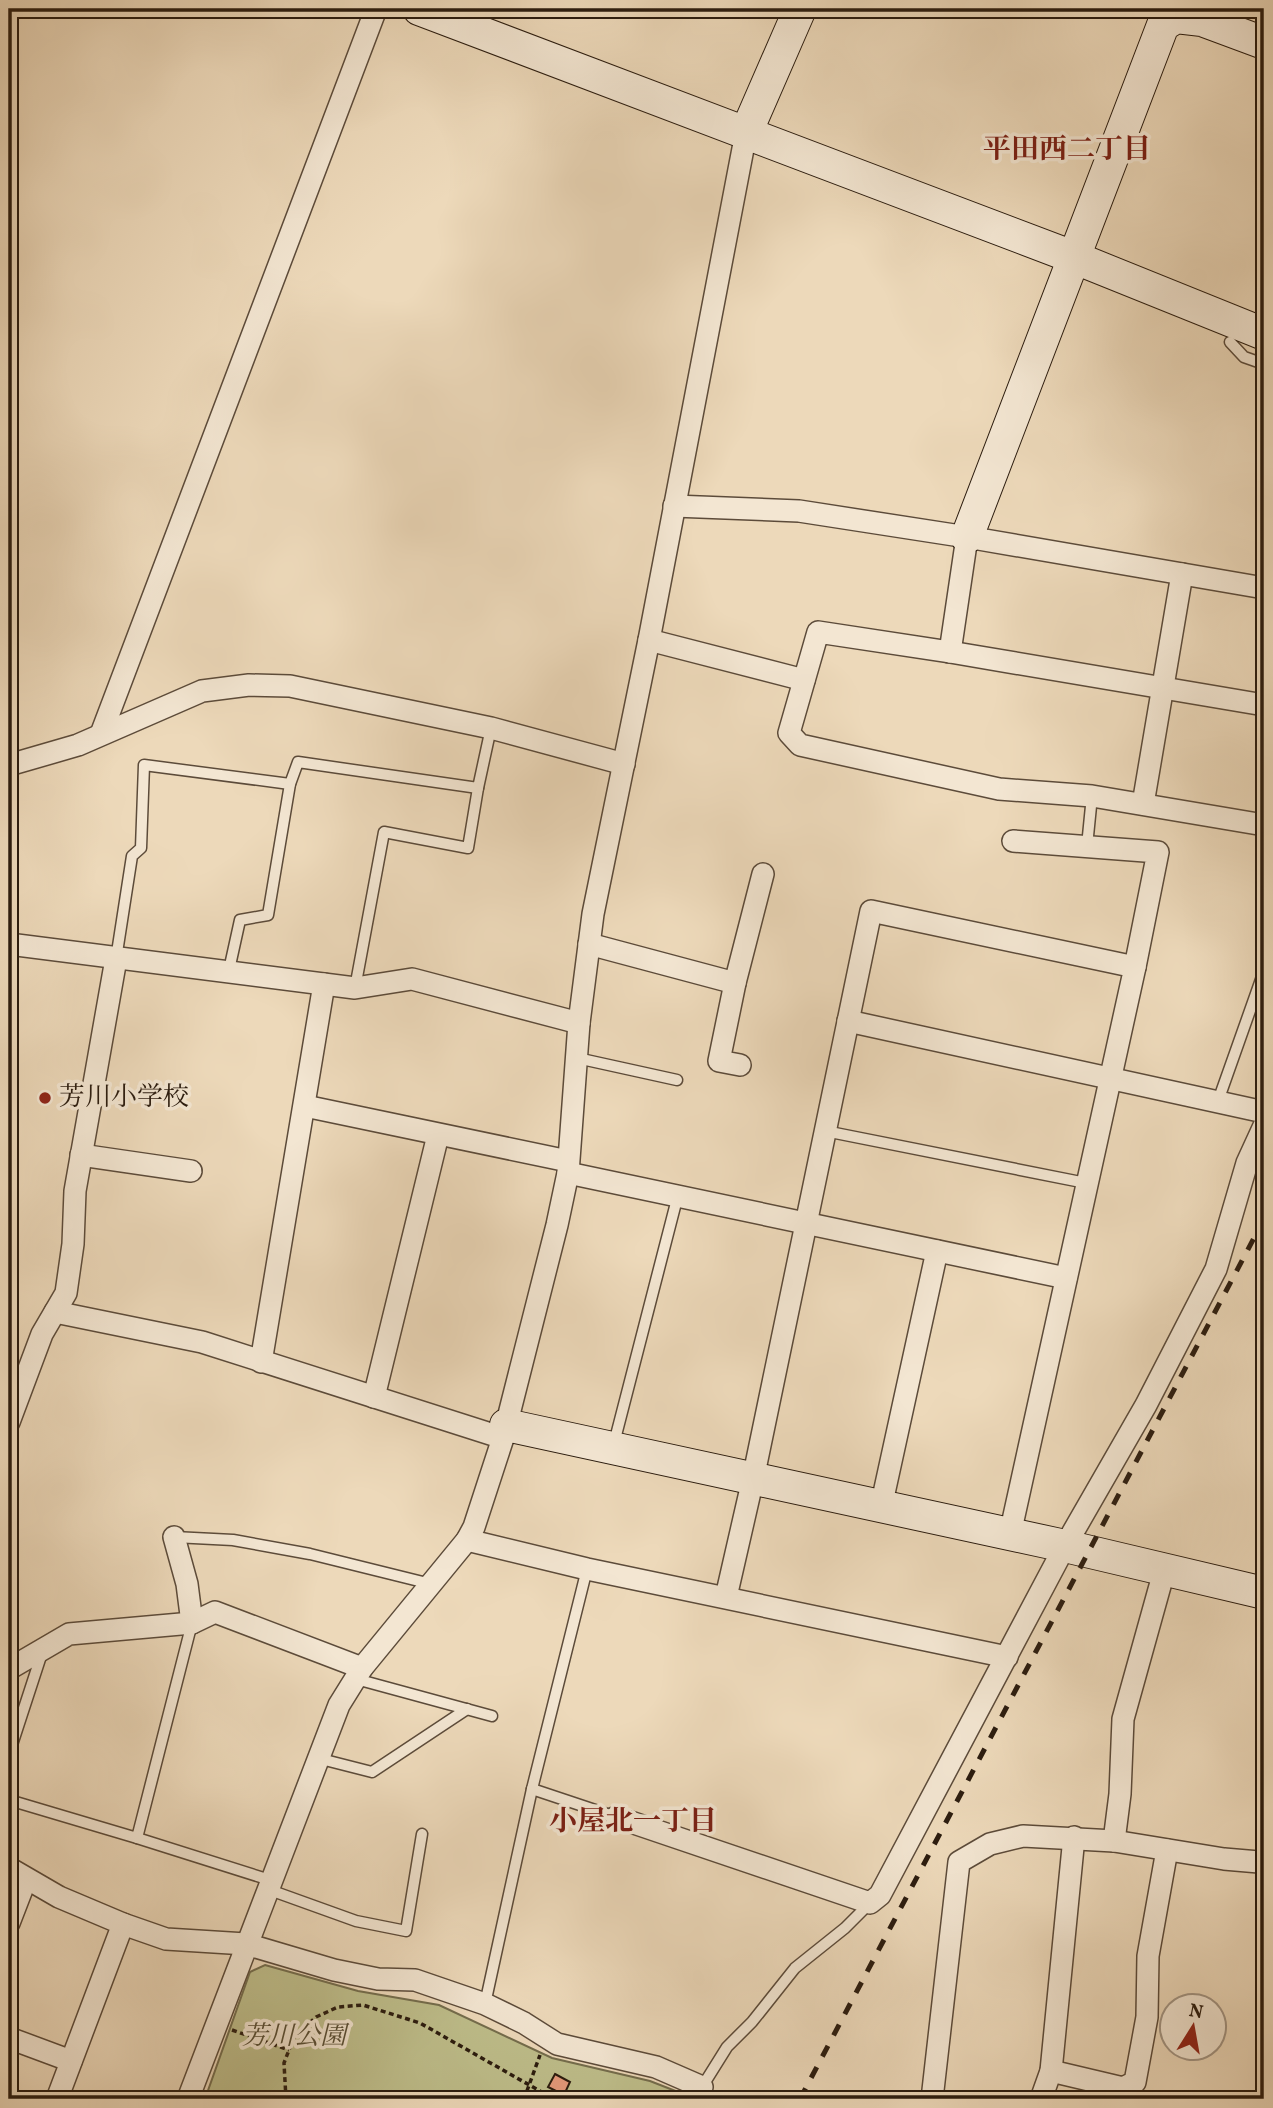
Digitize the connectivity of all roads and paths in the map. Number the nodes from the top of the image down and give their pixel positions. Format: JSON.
{"nodes":[{"id":1,"x":376,"y":9,"type":"edge"},
{"id":2,"x":419,"y":9,"type":"edge"},
{"id":3,"x":800,"y":9,"type":"edge"},
{"id":4,"x":1264,"y":43,"type":"edge"},
{"id":5,"x":746,"y":133,"type":"junction"},
{"id":6,"x":1073,"y":257,"type":"junction"},
{"id":7,"x":1264,"y":334,"type":"edge"},
{"id":8,"x":1230,"y":342,"type":"dead end"},
{"id":9,"x":1264,"y":364,"type":"edge"},
{"id":10,"x":674,"y":506,"type":"junction"},
{"id":11,"x":967,"y":537,"type":"junction"},
{"id":12,"x":1182,"y":574,"type":"junction"},
{"id":13,"x":1264,"y":588,"type":"edge"},
{"id":14,"x":649,"y":640,"type":"junction"},
{"id":15,"x":950,"y":652,"type":"junction"},
{"id":16,"x":804,"y":680,"type":"junction"},
{"id":17,"x":1163,"y":688,"type":"junction"},
{"id":18,"x":1264,"y":705,"type":"edge"},
{"id":19,"x":491,"y":728,"type":"junction"},
{"id":20,"x":102,"y":734,"type":"junction"},
{"id":21,"x":624,"y":764,"type":"junction"},
{"id":22,"x":9,"y":765,"type":"edge"},
{"id":23,"x":290,"y":784,"type":"junction"},
{"id":24,"x":478,"y":788,"type":"junction"},
{"id":25,"x":1092,"y":796,"type":"junction"},
{"id":26,"x":1143,"y":804,"type":"junction"},
{"id":27,"x":1264,"y":825,"type":"edge"},
{"id":28,"x":1013,"y":841,"type":"dead end"},
{"id":29,"x":1087,"y":846,"type":"junction"},
{"id":30,"x":763,"y":874,"type":"dead end"},
{"id":31,"x":9,"y":944,"type":"edge"},
{"id":32,"x":589,"y":944,"type":"junction"},
{"id":33,"x":116,"y":959,"type":"junction"},
{"id":34,"x":1135,"y":967,"type":"junction"},
{"id":35,"x":229,"y":970,"type":"junction"},
{"id":36,"x":1264,"y":971,"type":"edge"},
{"id":37,"x":735,"y":983,"type":"junction"},
{"id":38,"x":324,"y":984,"type":"junction"},
{"id":39,"x":355,"y":988,"type":"junction"},
{"id":40,"x":848,"y":1021,"type":"junction"},
{"id":41,"x":579,"y":1023,"type":"junction"},
{"id":42,"x":577,"y":1058,"type":"junction"},
{"id":43,"x":740,"y":1065,"type":"dead end"},
{"id":44,"x":1110,"y":1076,"type":"junction"},
{"id":45,"x":677,"y":1080,"type":"dead end"},
{"id":46,"x":1218,"y":1101,"type":"junction"},
{"id":47,"x":305,"y":1106,"type":"junction"},
{"id":48,"x":1264,"y":1112,"type":"edge"},
{"id":49,"x":1264,"y":1126,"type":"edge"},
{"id":50,"x":825,"y":1131,"type":"junction"},
{"id":51,"x":438,"y":1135,"type":"junction"},
{"id":52,"x":81,"y":1155,"type":"junction"},
{"id":53,"x":568,"y":1167,"type":"junction"},
{"id":54,"x":191,"y":1171,"type":"dead end"},
{"id":55,"x":1086,"y":1183,"type":"junction"},
{"id":56,"x":678,"y":1195,"type":"junction"},
{"id":57,"x":807,"y":1222,"type":"junction"},
{"id":58,"x":937,"y":1251,"type":"junction"},
{"id":59,"x":1066,"y":1278,"type":"junction"},
{"id":60,"x":55,"y":1312,"type":"junction"},
{"id":61,"x":261,"y":1362,"type":"junction"},
{"id":62,"x":374,"y":1397,"type":"junction"},
{"id":63,"x":9,"y":1422,"type":"edge"},
{"id":64,"x":505,"y":1432,"type":"junction"},
{"id":65,"x":612,"y":1450,"type":"junction"},
{"id":66,"x":753,"y":1479,"type":"junction"},
{"id":67,"x":880,"y":1507,"type":"junction"},
{"id":68,"x":1010,"y":1534,"type":"junction"},
{"id":69,"x":174,"y":1537,"type":"joint"},
{"id":70,"x":467,"y":1540,"type":"junction"},
{"id":71,"x":1065,"y":1546,"type":"junction"},
{"id":72,"x":1165,"y":1568,"type":"junction"},
{"id":73,"x":587,"y":1569,"type":"junction"},
{"id":74,"x":430,"y":1584,"type":"junction"},
{"id":75,"x":1264,"y":1593,"type":"edge"},
{"id":76,"x":726,"y":1597,"type":"junction"},
{"id":77,"x":192,"y":1623,"type":"junction"},
{"id":78,"x":43,"y":1650,"type":"junction"},
{"id":79,"x":1007,"y":1657,"type":"junction"},
{"id":80,"x":9,"y":1669,"type":"edge"},
{"id":81,"x":359,"y":1673,"type":"junction"},
{"id":82,"x":467,"y":1709,"type":"junction"},
{"id":83,"x":492,"y":1716,"type":"dead end"},
{"id":84,"x":9,"y":1754,"type":"edge"},
{"id":85,"x":317,"y":1758,"type":"junction"},
{"id":86,"x":532,"y":1789,"type":"junction"},
{"id":87,"x":9,"y":1800,"type":"edge"},
{"id":88,"x":616,"y":1817,"type":"joint"},
{"id":89,"x":422,"y":1834,"type":"dead end"},
{"id":90,"x":1074,"y":1837,"type":"junction"},
{"id":91,"x":137,"y":1838,"type":"junction"},
{"id":92,"x":1114,"y":1841,"type":"junction"},
{"id":93,"x":1167,"y":1850,"type":"junction"},
{"id":94,"x":1264,"y":1860,"type":"edge"},
{"id":95,"x":17,"y":1874,"type":"edge"},
{"id":96,"x":268,"y":1885,"type":"junction"},
{"id":97,"x":870,"y":1903,"type":"junction"},
{"id":98,"x":9,"y":1923,"type":"edge"},
{"id":99,"x":123,"y":1924,"type":"junction"},
{"id":100,"x":246,"y":1944,"type":"junction"},
{"id":101,"x":485,"y":2004,"type":"junction"},
{"id":102,"x":238,"y":2032,"type":"dead end"},
{"id":103,"x":9,"y":2038,"type":"edge"},
{"id":104,"x":289,"y":2050,"type":"junction"},
{"id":105,"x":542,"y":2050,"type":"dead end"},
{"id":106,"x":71,"y":2061,"type":"junction"},
{"id":107,"x":1051,"y":2071,"type":"junction"},
{"id":108,"x":527,"y":2086,"type":"junction"},
{"id":109,"x":702,"y":2087,"type":"joint"},
{"id":110,"x":57,"y":2099,"type":"edge"},
{"id":111,"x":188,"y":2099,"type":"edge"},
{"id":112,"x":286,"y":2099,"type":"edge"},
{"id":113,"x":524,"y":2099,"type":"edge"},
{"id":114,"x":554,"y":2099,"type":"edge"},
{"id":115,"x":932,"y":2099,"type":"edge"},
{"id":116,"x":1041,"y":2099,"type":"edge"}],
"edges":[{"from":1,"to":20,"type":"street"},
{"from":2,"to":5,"type":"street"},
{"from":3,"to":5,"type":"street"},
{"from":4,"to":6,"type":"street"},
{"from":5,"to":6,"type":"street"},
{"from":5,"to":10,"type":"street"},
{"from":6,"to":7,"type":"street"},
{"from":6,"to":11,"type":"street"},
{"from":8,"to":9,"type":"lane"},
{"from":10,"to":11,"type":"street"},
{"from":10,"to":14,"type":"street"},
{"from":11,"to":12,"type":"street"},
{"from":11,"to":15,"type":"street"},
{"from":12,"to":13,"type":"street"},
{"from":12,"to":17,"type":"street"},
{"from":14,"to":16,"type":"street"},
{"from":14,"to":21,"type":"street"},
{"from":15,"to":16,"type":"street"},
{"from":15,"to":17,"type":"street"},
{"from":16,"to":25,"type":"street"},
{"from":17,"to":18,"type":"street"},
{"from":17,"to":26,"type":"street"},
{"from":19,"to":20,"type":"street"},
{"from":19,"to":21,"type":"street"},
{"from":19,"to":24,"type":"lane"},
{"from":20,"to":22,"type":"street"},
{"from":21,"to":32,"type":"street"},
{"from":23,"to":24,"type":"lane"},
{"from":23,"to":33,"type":"lane"},
{"from":23,"to":35,"type":"lane"},
{"from":24,"to":39,"type":"lane"},
{"from":25,"to":26,"type":"street"},
{"from":25,"to":29,"type":"lane"},
{"from":26,"to":27,"type":"street"},
{"from":28,"to":29,"type":"street"},
{"from":29,"to":34,"type":"street"},
{"from":30,"to":37,"type":"street"},
{"from":31,"to":33,"type":"street"},
{"from":32,"to":37,"type":"street"},
{"from":32,"to":41,"type":"street"},
{"from":33,"to":35,"type":"street"},
{"from":33,"to":52,"type":"street"},
{"from":34,"to":40,"type":"street"},
{"from":34,"to":44,"type":"street"},
{"from":35,"to":38,"type":"street"},
{"from":36,"to":46,"type":"lane"},
{"from":37,"to":43,"type":"street"},
{"from":38,"to":39,"type":"street"},
{"from":38,"to":47,"type":"street"},
{"from":39,"to":41,"type":"street"},
{"from":40,"to":44,"type":"street"},
{"from":40,"to":50,"type":"street"},
{"from":41,"to":42,"type":"street"},
{"from":42,"to":45,"type":"lane"},
{"from":42,"to":53,"type":"street"},
{"from":44,"to":46,"type":"street"},
{"from":44,"to":55,"type":"street"},
{"from":46,"to":48,"type":"street"},
{"from":47,"to":51,"type":"street"},
{"from":47,"to":61,"type":"street"},
{"from":49,"to":71,"type":"street"},
{"from":50,"to":55,"type":"lane"},
{"from":50,"to":57,"type":"street"},
{"from":51,"to":53,"type":"street"},
{"from":51,"to":62,"type":"street"},
{"from":52,"to":54,"type":"street"},
{"from":52,"to":60,"type":"street"},
{"from":53,"to":56,"type":"street"},
{"from":53,"to":64,"type":"street"},
{"from":55,"to":59,"type":"street"},
{"from":56,"to":57,"type":"street"},
{"from":56,"to":65,"type":"lane"},
{"from":57,"to":58,"type":"street"},
{"from":57,"to":66,"type":"street"},
{"from":58,"to":59,"type":"street"},
{"from":58,"to":67,"type":"street"},
{"from":59,"to":68,"type":"street"},
{"from":60,"to":61,"type":"street"},
{"from":60,"to":63,"type":"street"},
{"from":61,"to":62,"type":"street"},
{"from":62,"to":64,"type":"street"},
{"from":64,"to":65,"type":"street"},
{"from":64,"to":70,"type":"street"},
{"from":65,"to":66,"type":"street"},
{"from":66,"to":67,"type":"street"},
{"from":66,"to":76,"type":"street"},
{"from":67,"to":68,"type":"street"},
{"from":68,"to":71,"type":"street"},
{"from":69,"to":74,"type":"lane"},
{"from":69,"to":77,"type":"street"},
{"from":70,"to":73,"type":"street"},
{"from":70,"to":74,"type":"street"},
{"from":71,"to":72,"type":"street"},
{"from":71,"to":79,"type":"street"},
{"from":72,"to":75,"type":"street"},
{"from":72,"to":92,"type":"street"},
{"from":73,"to":76,"type":"street"},
{"from":73,"to":86,"type":"lane"},
{"from":74,"to":81,"type":"street"},
{"from":76,"to":79,"type":"street"},
{"from":77,"to":78,"type":"street"},
{"from":77,"to":81,"type":"street"},
{"from":77,"to":91,"type":"lane"},
{"from":78,"to":80,"type":"street"},
{"from":78,"to":84,"type":"lane"},
{"from":79,"to":97,"type":"street"},
{"from":81,"to":82,"type":"lane"},
{"from":81,"to":85,"type":"street"},
{"from":82,"to":83,"type":"lane"},
{"from":82,"to":85,"type":"lane"},
{"from":85,"to":96,"type":"street"},
{"from":86,"to":88,"type":"lane"},
{"from":86,"to":101,"type":"lane"},
{"from":87,"to":91,"type":"lane"},
{"from":88,"to":97,"type":"street"},
{"from":89,"to":96,"type":"lane"},
{"from":90,"to":92,"type":"street"},
{"from":90,"to":107,"type":"street"},
{"from":90,"to":115,"type":"street"},
{"from":91,"to":96,"type":"lane"},
{"from":92,"to":93,"type":"street"},
{"from":93,"to":94,"type":"street"},
{"from":93,"to":107,"type":"street"},
{"from":95,"to":98,"type":"street"},
{"from":95,"to":99,"type":"street"},
{"from":96,"to":100,"type":"street"},
{"from":97,"to":109,"type":"lane"},
{"from":99,"to":100,"type":"street"},
{"from":99,"to":106,"type":"street"},
{"from":100,"to":101,"type":"street"},
{"from":100,"to":111,"type":"street"},
{"from":101,"to":109,"type":"street"},
{"from":102,"to":104,"type":"path"},
{"from":103,"to":106,"type":"street"},
{"from":104,"to":108,"type":"path"},
{"from":104,"to":112,"type":"path"},
{"from":105,"to":108,"type":"path"},
{"from":106,"to":110,"type":"street"},
{"from":107,"to":116,"type":"street"},
{"from":108,"to":113,"type":"path"},
{"from":108,"to":114,"type":"path"}]}
